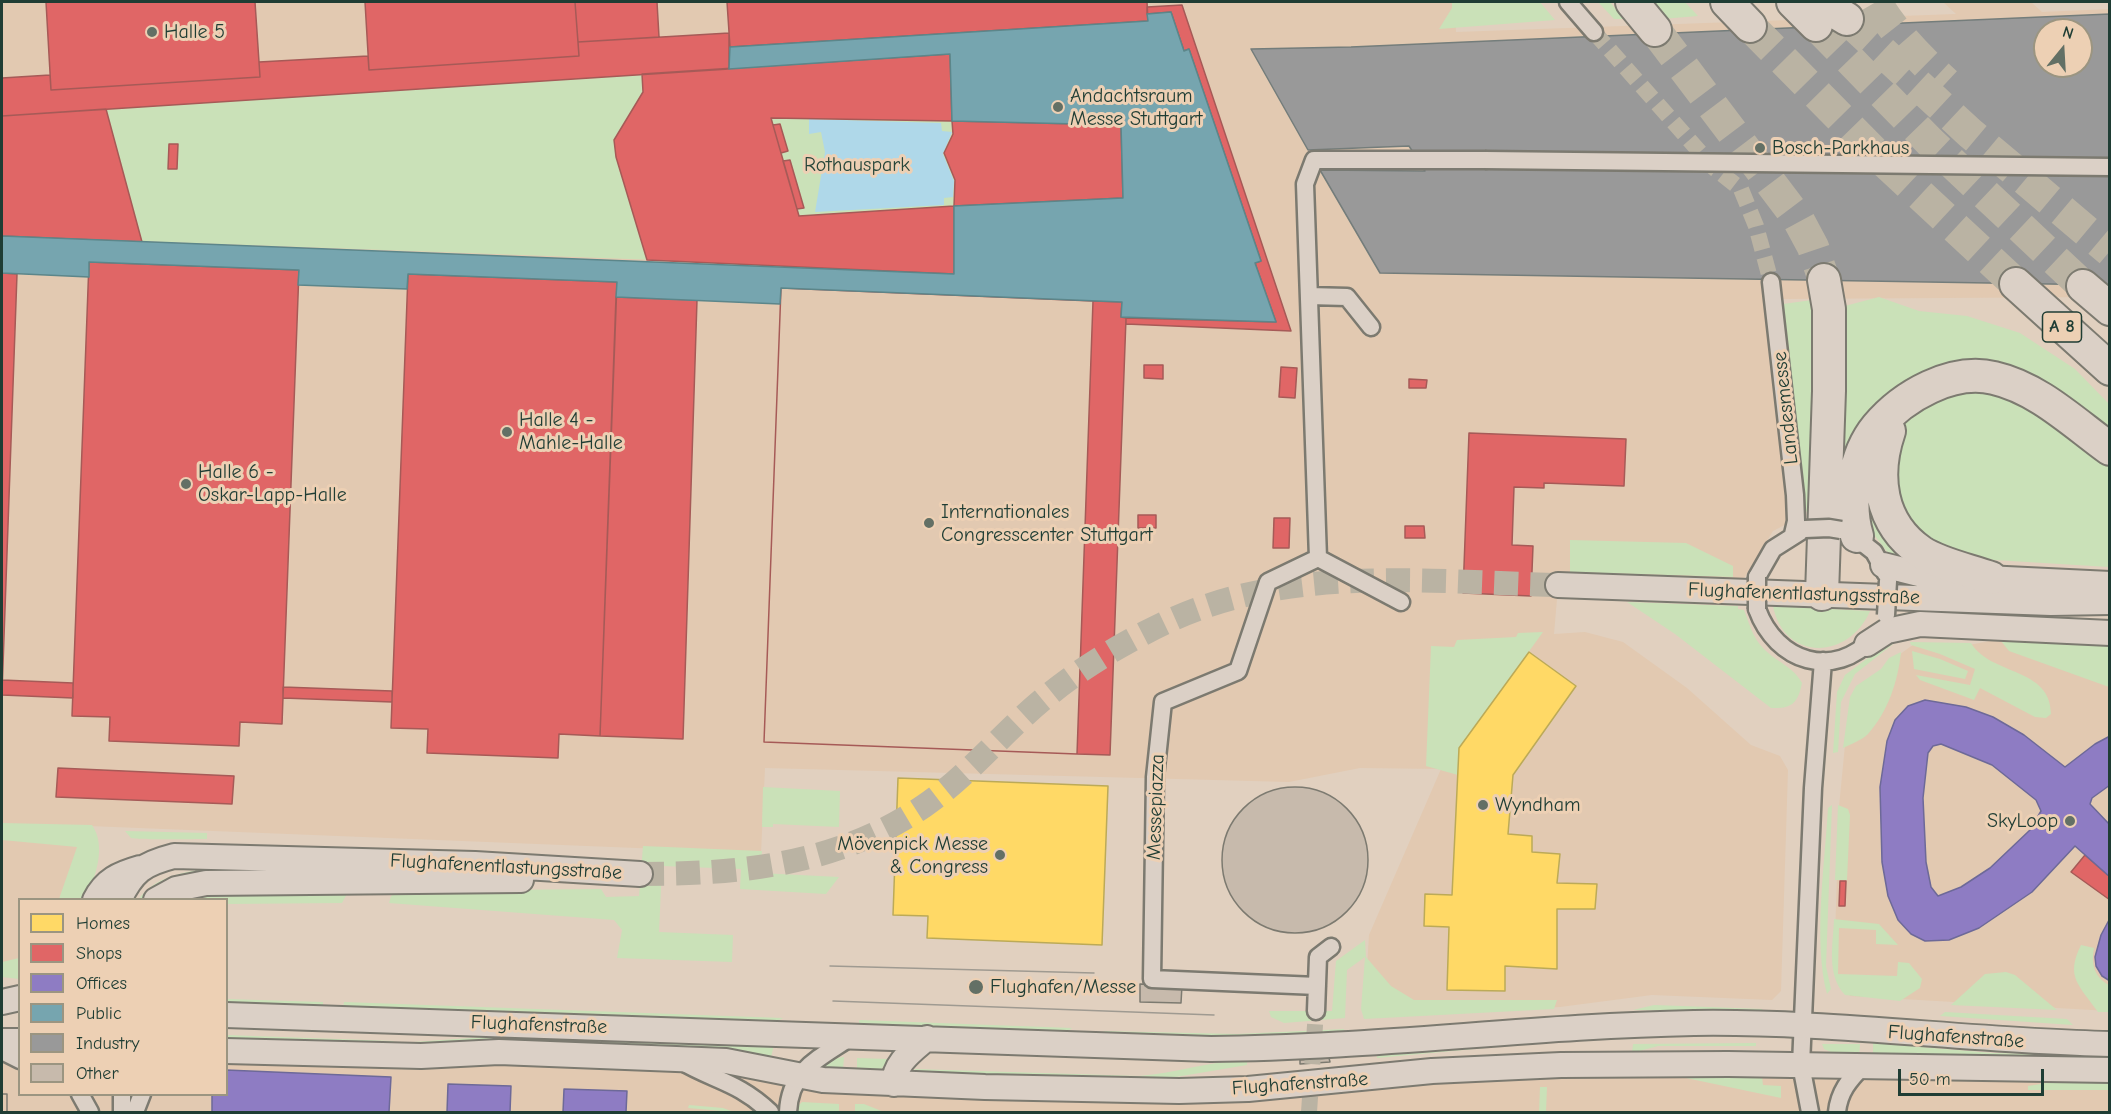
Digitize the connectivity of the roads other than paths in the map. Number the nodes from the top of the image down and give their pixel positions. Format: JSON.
{"nodes":[{"id":1,"x":1568,"y":2,"type":"edge"},
{"id":2,"x":1632,"y":2,"type":"edge"},
{"id":3,"x":1728,"y":2,"type":"edge"},
{"id":4,"x":1793,"y":2,"type":"edge"},
{"id":5,"x":1818,"y":13,"type":"edge"},
{"id":6,"x":1847,"y":19,"type":"tunnel mouth"},
{"id":7,"x":1750,"y":26,"type":"tunnel mouth"},
{"id":8,"x":1655,"y":30,"type":"tunnel mouth"},
{"id":9,"x":1594,"y":32,"type":"tunnel mouth"},
{"id":10,"x":2109,"y":167,"type":"edge"},
{"id":11,"x":1824,"y":280,"type":"tunnel mouth"},
{"id":12,"x":1771,"y":282,"type":"tunnel mouth"},
{"id":13,"x":2016,"y":284,"type":"tunnel mouth"},
{"id":14,"x":2083,"y":286,"type":"tunnel mouth"},
{"id":15,"x":1309,"y":296,"type":"junction"},
{"id":16,"x":2109,"y":309,"type":"edge"},
{"id":17,"x":1371,"y":327,"type":"dead end"},
{"id":18,"x":2109,"y":369,"type":"edge"},
{"id":19,"x":1896,"y":410,"type":"junction"},
{"id":20,"x":2109,"y":449,"type":"edge"},
{"id":21,"x":1799,"y":532,"type":"junction"},
{"id":22,"x":1849,"y":533,"type":"junction"},
{"id":23,"x":1318,"y":558,"type":"junction"},
{"id":24,"x":1885,"y":573,"type":"junction"},
{"id":25,"x":1991,"y":578,"type":"junction"},
{"id":26,"x":2109,"y":584,"type":"edge"},
{"id":27,"x":1558,"y":585,"type":"tunnel mouth"},
{"id":28,"x":1822,"y":594,"type":"junction"},
{"id":29,"x":1401,"y":602,"type":"dead end"},
{"id":30,"x":2109,"y":602,"type":"edge"},
{"id":31,"x":2051,"y":603,"type":"junction"},
{"id":32,"x":2109,"y":614,"type":"edge"},
{"id":33,"x":2109,"y":633,"type":"edge"},
{"id":34,"x":1868,"y":644,"type":"junction"},
{"id":35,"x":1823,"y":662,"type":"junction"},
{"id":36,"x":140,"y":868,"type":"junction"},
{"id":37,"x":96,"y":898,"type":"edge"},
{"id":38,"x":120,"y":898,"type":"edge"},
{"id":39,"x":160,"y":898,"type":"edge"},
{"id":40,"x":1332,"y":947,"type":"dead end"},
{"id":41,"x":1317,"y":986,"type":"junction"},
{"id":42,"x":18,"y":999,"type":"edge"},
{"id":43,"x":2,"y":1003,"type":"edge"},
{"id":44,"x":18,"y":1006,"type":"edge"},
{"id":45,"x":1316,"y":1011,"type":"tunnel mouth"},
{"id":46,"x":228,"y":1015,"type":"edge"},
{"id":47,"x":1802,"y":1027,"type":"junction"},
{"id":48,"x":852,"y":1037,"type":"junction"},
{"id":49,"x":927,"y":1038,"type":"junction"},
{"id":50,"x":2,"y":1041,"type":"edge"},
{"id":51,"x":18,"y":1041,"type":"edge"},
{"id":52,"x":2109,"y":1044,"type":"edge"},
{"id":53,"x":228,"y":1050,"type":"edge"},
{"id":54,"x":2,"y":1052,"type":"edge"},
{"id":55,"x":18,"y":1059,"type":"edge"},
{"id":56,"x":676,"y":1059,"type":"junction"},
{"id":57,"x":1801,"y":1065,"type":"junction"},
{"id":58,"x":1863,"y":1066,"type":"junction"},
{"id":59,"x":2109,"y":1071,"type":"edge"},
{"id":60,"x":798,"y":1077,"type":"junction"},
{"id":61,"x":894,"y":1084,"type":"junction"},
{"id":62,"x":81,"y":1096,"type":"edge"},
{"id":63,"x":98,"y":1096,"type":"edge"},
{"id":64,"x":123,"y":1096,"type":"edge"},
{"id":65,"x":142,"y":1096,"type":"edge"},
{"id":66,"x":90,"y":1113,"type":"edge"},
{"id":67,"x":97,"y":1113,"type":"edge"},
{"id":68,"x":122,"y":1113,"type":"edge"},
{"id":69,"x":135,"y":1113,"type":"edge"},
{"id":70,"x":770,"y":1113,"type":"edge"},
{"id":71,"x":788,"y":1113,"type":"edge"},
{"id":72,"x":1810,"y":1113,"type":"edge"},
{"id":73,"x":1837,"y":1113,"type":"edge"}],
"edges":[{"from":1,"to":9,"type":"street"},
{"from":2,"to":8,"type":"highway"},
{"from":3,"to":7,"type":"highway"},
{"from":4,"to":5,"type":"highway"},
{"from":5,"to":6,"type":"highway"},
{"from":10,"to":15,"type":"street","bridge":true},
{"from":11,"to":28,"type":"highway"},
{"from":12,"to":21,"type":"street","name":"Landesmesse"},
{"from":13,"to":18,"type":"highway","number":"A 8"},
{"from":14,"to":16,"type":"highway","number":"A 8"},
{"from":15,"to":17,"type":"street"},
{"from":15,"to":23,"type":"street"},
{"from":19,"to":20,"type":"highway"},
{"from":19,"to":22,"type":"highway"},
{"from":19,"to":25,"type":"highway"},
{"from":21,"to":22,"type":"street","bridge":true},
{"from":21,"to":35,"type":"street","bridge":true},
{"from":22,"to":24,"type":"street"},
{"from":23,"to":29,"type":"street"},
{"from":23,"to":41,"type":"street","name":"Messepiazza"},
{"from":24,"to":25,"type":"main road"},
{"from":24,"to":34,"type":"street","bridge":true},
{"from":25,"to":26,"type":"main road"},
{"from":27,"to":28,"type":"main road","name":"Flughafenentlastungsstraße"},
{"from":28,"to":31,"type":"main road","name":"Flughafenentlastungsstraße"},
{"from":30,"to":31,"type":"main road","name":"Flughafenentlastungsstraße"},
{"from":31,"to":32,"type":"main road","name":"Flughafenentlastungsstraße"},
{"from":33,"to":34,"type":"main road"},
{"from":34,"to":35,"type":"street"},
{"from":35,"to":47,"type":"street"},
{"from":36,"to":37,"type":"main road"},
{"from":36,"to":38,"type":"main road"},
{"from":36,"to":39,"type":"main road","name":"Flughafenentlastungsstraße"},
{"from":40,"to":41,"type":"street"},
{"from":41,"to":45,"type":"street"},
{"from":42,"to":43,"type":"main road"},
{"from":43,"to":44,"type":"main road"},
{"from":46,"to":48,"type":"main road","name":"Flughafenstraße"},
{"from":47,"to":49,"type":"main road","name":"Flughafenstraße"},
{"from":47,"to":52,"type":"main road","name":"Flughafenstraße"},
{"from":47,"to":57,"type":"street"},
{"from":48,"to":49,"type":"main road","name":"Flughafenstraße"},
{"from":48,"to":60,"type":"street","name":"Flughafenstraße"},
{"from":49,"to":61,"type":"main road"},
{"from":50,"to":51,"type":"main road"},
{"from":53,"to":56,"type":"main road","name":"Flughafenstraße"},
{"from":54,"to":55,"type":"street"},
{"from":56,"to":60,"type":"main road","name":"Flughafenstraße"},
{"from":56,"to":70,"type":"street"},
{"from":57,"to":58,"type":"main road","name":"Flughafenstraße"},
{"from":57,"to":61,"type":"main road","name":"Flughafenstraße"},
{"from":57,"to":72,"type":"street"},
{"from":58,"to":59,"type":"main road","name":"Flughafenstraße"},
{"from":58,"to":73,"type":"street"},
{"from":60,"to":61,"type":"main road","name":"Flughafenstraße"},
{"from":60,"to":71,"type":"street"},
{"from":62,"to":66,"type":"street"},
{"from":63,"to":67,"type":"street"},
{"from":64,"to":68,"type":"street"},
{"from":65,"to":69,"type":"street"}]}
